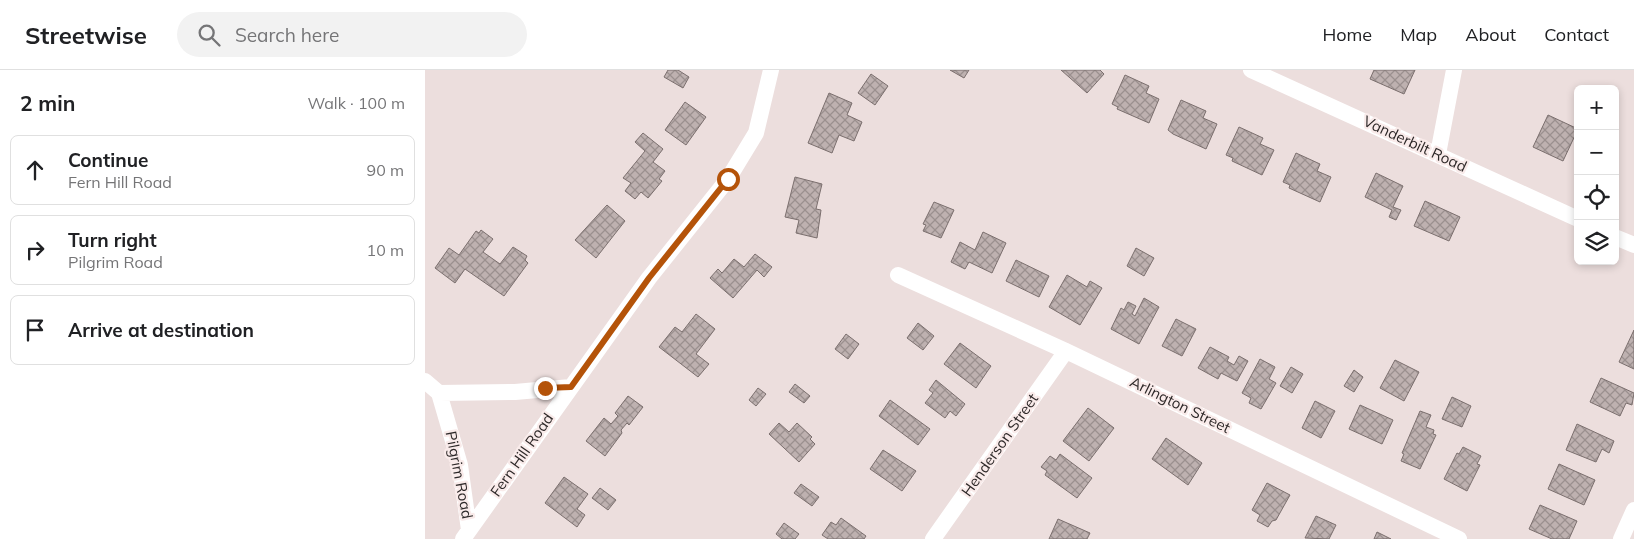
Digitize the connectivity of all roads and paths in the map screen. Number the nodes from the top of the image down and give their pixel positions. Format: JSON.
{"nodes":[{"id":1,"x":771,"y":70,"type":"edge"},
{"id":2,"x":1251,"y":70,"type":"edge"},
{"id":3,"x":1454,"y":70,"type":"edge"},
{"id":4,"x":1438,"y":154,"type":"junction"},
{"id":5,"x":1574,"y":217,"type":"edge"},
{"id":6,"x":1619,"y":239,"type":"edge"},
{"id":7,"x":1634,"y":245,"type":"edge"},
{"id":8,"x":898,"y":275,"type":"dead end"},
{"id":9,"x":1067,"y":351,"type":"junction"},
{"id":10,"x":425,"y":381,"type":"edge"},
{"id":11,"x":571,"y":387,"type":"junction"},
{"id":12,"x":439,"y":393,"type":"junction"},
{"id":13,"x":1634,"y":510,"type":"edge"},
{"id":14,"x":466,"y":534,"type":"edge"},
{"id":15,"x":933,"y":539,"type":"edge"},
{"id":16,"x":1459,"y":539,"type":"edge"},
{"id":17,"x":1621,"y":539,"type":"edge"}],
"edges":[{"from":1,"to":11,"type":"street","name":"Fern Hill Road"},
{"from":2,"to":4,"type":"street","name":"Vanderbilt Road"},
{"from":3,"to":4,"type":"street"},
{"from":4,"to":5,"type":"street","name":"Vanderbilt Road"},
{"from":6,"to":7,"type":"street"},
{"from":8,"to":9,"type":"street","name":"Arlington Street"},
{"from":9,"to":15,"type":"street","name":"Henderson Street"},
{"from":9,"to":16,"type":"street","name":"Arlington Street"},
{"from":10,"to":12,"type":"street"},
{"from":11,"to":12,"type":"street"},
{"from":11,"to":14,"type":"street","name":"Fern Hill Road"},
{"from":12,"to":14,"type":"street","name":"Pilgrim Road"},
{"from":13,"to":17,"type":"street"}]}
